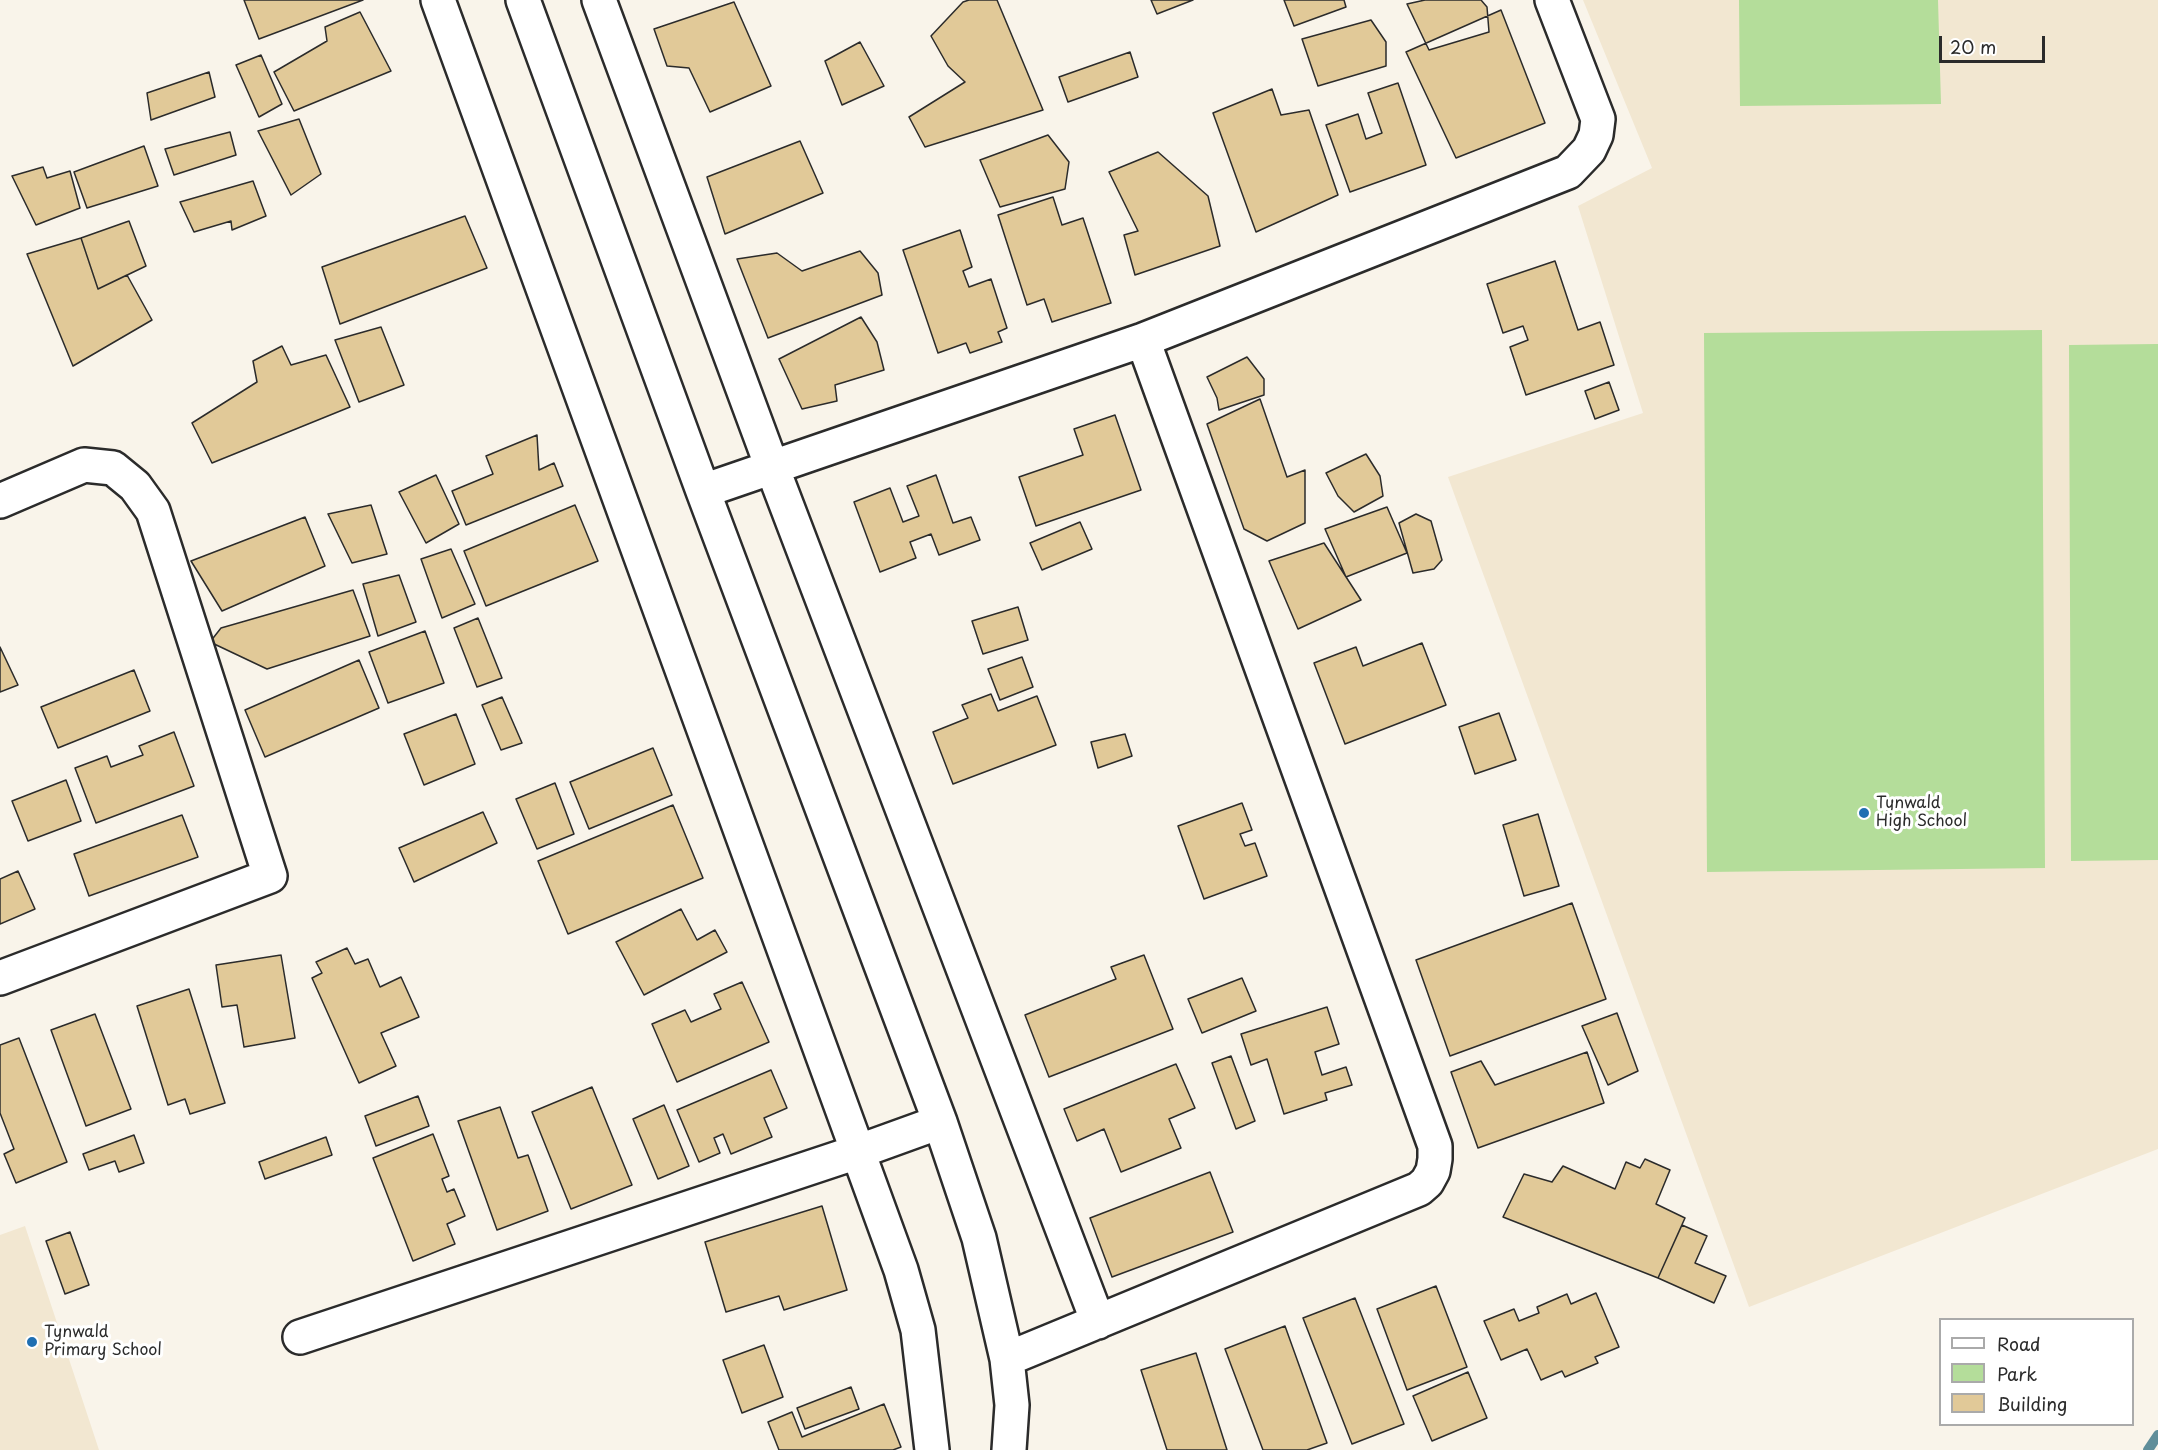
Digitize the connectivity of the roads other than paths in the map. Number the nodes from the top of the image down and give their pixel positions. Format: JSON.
{"nodes":[{"id":1,"x":438,"y":0,"type":"edge"},
{"id":2,"x":523,"y":0,"type":"edge"},
{"id":3,"x":599,"y":0,"type":"edge"},
{"id":4,"x":1552,"y":0,"type":"edge"},
{"id":5,"x":1143,"y":340,"type":"junction"},
{"id":6,"x":772,"y":468,"type":"junction"},
{"id":7,"x":703,"y":491,"type":"junction"},
{"id":8,"x":0,"y":501,"type":"edge"},
{"id":9,"x":0,"y":978,"type":"edge"},
{"id":10,"x":940,"y":1122,"type":"junction"},
{"id":11,"x":857,"y":1152,"type":"junction"},
{"id":12,"x":1098,"y":1322,"type":"junction"},
{"id":13,"x":300,"y":1337,"type":"dead end"},
{"id":14,"x":1007,"y":1359,"type":"junction"},
{"id":15,"x":932,"y":1450,"type":"edge"},
{"id":16,"x":1009,"y":1450,"type":"edge"}],
"edges":[{"from":1,"to":11,"type":"street"},
{"from":2,"to":7,"type":"street"},
{"from":3,"to":6,"type":"street"},
{"from":4,"to":5,"type":"street"},
{"from":5,"to":6,"type":"street"},
{"from":5,"to":12,"type":"street"},
{"from":6,"to":7,"type":"street"},
{"from":6,"to":12,"type":"street"},
{"from":7,"to":10,"type":"street"},
{"from":8,"to":9,"type":"street"},
{"from":10,"to":11,"type":"street"},
{"from":10,"to":14,"type":"street"},
{"from":11,"to":13,"type":"street"},
{"from":11,"to":15,"type":"street"},
{"from":12,"to":14,"type":"street"},
{"from":14,"to":16,"type":"street"}]}
